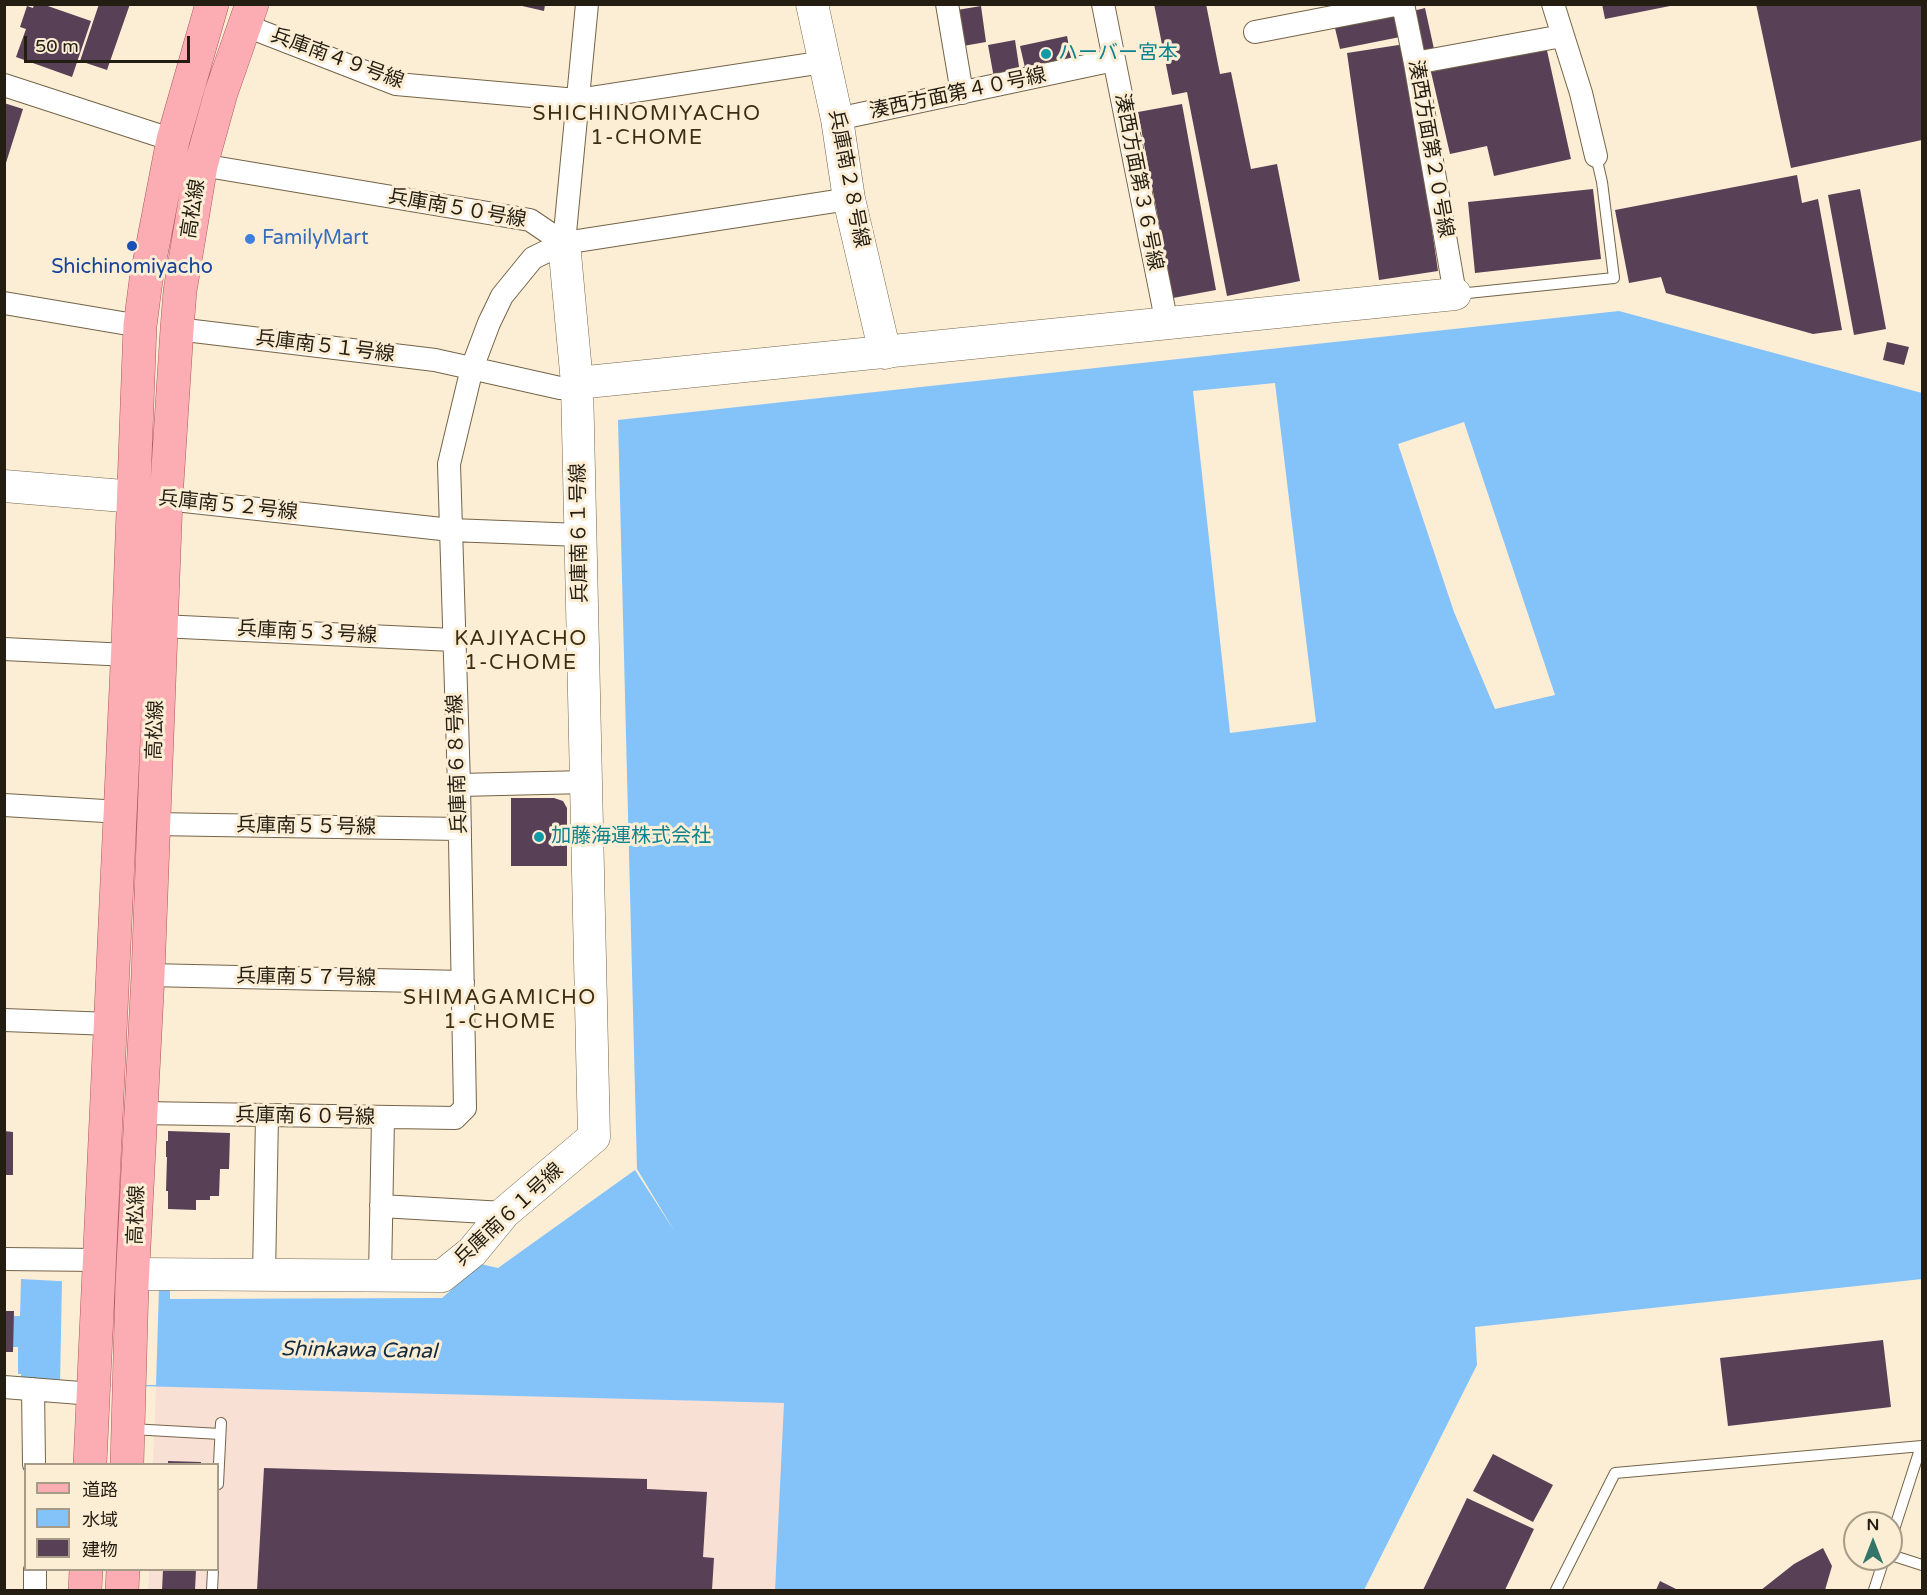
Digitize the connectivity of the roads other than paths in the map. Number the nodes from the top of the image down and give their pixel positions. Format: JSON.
{"nodes":[{"id":1,"x":587,"y":4,"type":"edge"},
{"id":2,"x":812,"y":4,"type":"edge"},
{"id":3,"x":1103,"y":4,"type":"edge"},
{"id":4,"x":1402,"y":4,"type":"edge"},
{"id":5,"x":1553,"y":4,"type":"edge"},
{"id":6,"x":212,"y":5,"type":"edge"},
{"id":7,"x":950,"y":5,"type":"edge"},
{"id":8,"x":248,"y":15,"type":"edge"},
{"id":9,"x":1255,"y":32,"type":"dead end"},
{"id":10,"x":1562,"y":36,"type":"junction"},
{"id":11,"x":1114,"y":60,"type":"junction"},
{"id":12,"x":824,"y":62,"type":"junction"},
{"id":13,"x":1415,"y":63,"type":"junction"},
{"id":14,"x":4,"y":85,"type":"edge"},
{"id":15,"x":962,"y":93,"type":"junction"},
{"id":16,"x":577,"y":100,"type":"junction"},
{"id":17,"x":837,"y":119,"type":"junction"},
{"id":18,"x":173,"y":140,"type":"junction"},
{"id":19,"x":1596,"y":156,"type":"joint"},
{"id":20,"x":201,"y":165,"type":"junction"},
{"id":21,"x":849,"y":198,"type":"junction"},
{"id":22,"x":564,"y":243,"type":"junction"},
{"id":23,"x":1455,"y":294,"type":"junction"},
{"id":24,"x":4,"y":303,"type":"edge"},
{"id":25,"x":1167,"y":324,"type":"junction"},
{"id":26,"x":140,"y":326,"type":"junction"},
{"id":27,"x":177,"y":329,"type":"junction"},
{"id":28,"x":885,"y":352,"type":"junction"},
{"id":29,"x":472,"y":368,"type":"junction"},
{"id":30,"x":577,"y":384,"type":"junction"},
{"id":31,"x":4,"y":486,"type":"edge"},
{"id":32,"x":150,"y":498,"type":"junction"},
{"id":33,"x":451,"y":530,"type":"junction"},
{"id":34,"x":580,"y":535,"type":"junction"},
{"id":35,"x":161,"y":626,"type":"junction"},
{"id":36,"x":453,"y":640,"type":"junction"},
{"id":37,"x":4,"y":649,"type":"edge"},
{"id":38,"x":128,"y":656,"type":"junction"},
{"id":39,"x":586,"y":782,"type":"junction"},
{"id":40,"x":459,"y":785,"type":"junction"},
{"id":41,"x":4,"y":805,"type":"edge"},
{"id":42,"x":121,"y":812,"type":"junction"},
{"id":43,"x":153,"y":824,"type":"junction"},
{"id":44,"x":460,"y":829,"type":"junction"},
{"id":45,"x":148,"y":975,"type":"junction"},
{"id":46,"x":463,"y":982,"type":"junction"},
{"id":47,"x":4,"y":1020,"type":"edge"},
{"id":48,"x":111,"y":1024,"type":"junction"},
{"id":49,"x":465,"y":1108,"type":"joint"},
{"id":50,"x":141,"y":1113,"type":"junction"},
{"id":51,"x":267,"y":1116,"type":"junction"},
{"id":52,"x":383,"y":1118,"type":"junction"},
{"id":53,"x":381,"y":1206,"type":"junction"},
{"id":54,"x":504,"y":1213,"type":"junction"},
{"id":55,"x":4,"y":1259,"type":"edge"},
{"id":56,"x":98,"y":1271,"type":"junction"},
{"id":57,"x":264,"y":1275,"type":"junction"},
{"id":58,"x":380,"y":1276,"type":"junction"},
{"id":59,"x":133,"y":1280,"type":"junction"},
{"id":60,"x":4,"y":1387,"type":"edge"},
{"id":61,"x":33,"y":1389,"type":"junction"},
{"id":62,"x":93,"y":1389,"type":"junction"},
{"id":63,"x":128,"y":1428,"type":"junction"},
{"id":64,"x":1922,"y":1446,"type":"edge"},
{"id":65,"x":34,"y":1463,"type":"edge"},
{"id":66,"x":90,"y":1463,"type":"edge"},
{"id":67,"x":127,"y":1463,"type":"edge"},
{"id":68,"x":219,"y":1463,"type":"edge"},
{"id":69,"x":1900,"y":1511,"type":"edge"},
{"id":70,"x":1903,"y":1559,"type":"edge"},
{"id":71,"x":1923,"y":1565,"type":"edge"},
{"id":72,"x":35,"y":1571,"type":"edge"},
{"id":73,"x":86,"y":1571,"type":"edge"},
{"id":74,"x":123,"y":1571,"type":"edge"},
{"id":75,"x":213,"y":1571,"type":"edge"},
{"id":76,"x":1880,"y":1571,"type":"edge"},
{"id":77,"x":35,"y":1590,"type":"edge"},
{"id":78,"x":85,"y":1590,"type":"edge"},
{"id":79,"x":122,"y":1590,"type":"edge"},
{"id":80,"x":212,"y":1590,"type":"edge"},
{"id":81,"x":1556,"y":1590,"type":"edge"},
{"id":82,"x":1874,"y":1590,"type":"edge"}],
"edges":[{"from":1,"to":16,"type":"street"},
{"from":2,"to":12,"type":"street","name":"兵庫南２８号線"},
{"from":3,"to":11,"type":"street","name":"湊西方面第３６号線"},
{"from":4,"to":9,"type":"street"},
{"from":4,"to":13,"type":"street","name":"湊西方面第２０号線"},
{"from":5,"to":10,"type":"street"},
{"from":6,"to":18,"type":"main road","name":"高松線"},
{"from":7,"to":15,"type":"street"},
{"from":8,"to":16,"type":"street","name":"兵庫南４９号線"},
{"from":8,"to":20,"type":"main road","name":"高松線"},
{"from":10,"to":13,"type":"street"},
{"from":10,"to":19,"type":"street"},
{"from":11,"to":15,"type":"street","name":"湊西方面第４０号線"},
{"from":11,"to":25,"type":"street","name":"湊西方面第３６号線"},
{"from":12,"to":16,"type":"street","name":"兵庫南４９号線"},
{"from":12,"to":17,"type":"street","name":"兵庫南２８号線"},
{"from":13,"to":23,"type":"street","name":"湊西方面第２０号線"},
{"from":14,"to":18,"type":"street"},
{"from":15,"to":17,"type":"street","name":"湊西方面第４０号線"},
{"from":16,"to":22,"type":"street"},
{"from":17,"to":21,"type":"street","name":"兵庫南２８号線"},
{"from":18,"to":26,"type":"main road","name":"高松線"},
{"from":19,"to":23,"type":"lane"},
{"from":20,"to":22,"type":"street","name":"兵庫南５０号線"},
{"from":20,"to":27,"type":"main road","name":"高松線"},
{"from":21,"to":22,"type":"street"},
{"from":21,"to":28,"type":"street","name":"兵庫南２８号線"},
{"from":22,"to":29,"type":"street","name":"兵庫南６８号線"},
{"from":22,"to":30,"type":"street","name":"兵庫南６１号線"},
{"from":23,"to":25,"type":"street"},
{"from":24,"to":26,"type":"street"},
{"from":25,"to":28,"type":"street"},
{"from":26,"to":32,"type":"main road","name":"高松線"},
{"from":27,"to":29,"type":"street","name":"兵庫南５１号線"},
{"from":27,"to":32,"type":"main road","name":"高松線"},
{"from":28,"to":30,"type":"street"},
{"from":29,"to":30,"type":"street","name":"兵庫南５１号線"},
{"from":29,"to":33,"type":"street","name":"兵庫南６８号線"},
{"from":30,"to":34,"type":"street","name":"兵庫南６１号線"},
{"from":31,"to":32,"type":"street","name":"兵庫南５２号線"},
{"from":32,"to":33,"type":"street","name":"兵庫南５２号線"},
{"from":32,"to":35,"type":"main road","name":"高松線"},
{"from":32,"to":38,"type":"main road","name":"高松線"},
{"from":33,"to":34,"type":"street","name":"兵庫南５２号線"},
{"from":33,"to":36,"type":"street","name":"兵庫南６８号線"},
{"from":34,"to":39,"type":"street","name":"兵庫南６１号線"},
{"from":35,"to":36,"type":"street","name":"兵庫南５３号線"},
{"from":35,"to":43,"type":"main road","name":"高松線"},
{"from":36,"to":40,"type":"street","name":"兵庫南６８号線"},
{"from":37,"to":38,"type":"street"},
{"from":38,"to":42,"type":"main road","name":"高松線"},
{"from":39,"to":40,"type":"street"},
{"from":39,"to":54,"type":"street","name":"兵庫南６１号線"},
{"from":40,"to":44,"type":"street","name":"兵庫南６８号線"},
{"from":41,"to":42,"type":"street"},
{"from":42,"to":48,"type":"main road","name":"高松線"},
{"from":43,"to":44,"type":"street","name":"兵庫南５５号線"},
{"from":43,"to":45,"type":"main road","name":"高松線"},
{"from":44,"to":46,"type":"street","name":"兵庫南６８号線"},
{"from":45,"to":46,"type":"street","name":"兵庫南５７号線"},
{"from":45,"to":50,"type":"main road","name":"高松線"},
{"from":46,"to":49,"type":"street","name":"兵庫南６８号線"},
{"from":47,"to":48,"type":"street"},
{"from":48,"to":56,"type":"main road","name":"高松線"},
{"from":49,"to":52,"type":"street","name":"兵庫南６０号線"},
{"from":50,"to":51,"type":"street","name":"兵庫南６０号線"},
{"from":50,"to":59,"type":"main road","name":"高松線"},
{"from":51,"to":52,"type":"street","name":"兵庫南６０号線"},
{"from":51,"to":57,"type":"street"},
{"from":52,"to":53,"type":"street"},
{"from":53,"to":54,"type":"street"},
{"from":53,"to":58,"type":"street"},
{"from":54,"to":58,"type":"street","name":"兵庫南６１号線"},
{"from":55,"to":56,"type":"street"},
{"from":56,"to":62,"type":"main road","name":"高松線"},
{"from":57,"to":58,"type":"street","name":"兵庫南６１号線"},
{"from":57,"to":59,"type":"street","name":"兵庫南６１号線"},
{"from":59,"to":63,"type":"main road","name":"高松線"},
{"from":60,"to":61,"type":"street"},
{"from":61,"to":62,"type":"street"},
{"from":61,"to":65,"type":"street"},
{"from":62,"to":66,"type":"main road","name":"高松線"},
{"from":63,"to":67,"type":"main road","name":"高松線"},
{"from":63,"to":68,"type":"lane"},
{"from":64,"to":69,"type":"lane"},
{"from":64,"to":81,"type":"lane"},
{"from":70,"to":71,"type":"lane"},
{"from":72,"to":77,"type":"street"},
{"from":73,"to":78,"type":"main road"},
{"from":74,"to":79,"type":"main road"},
{"from":75,"to":80,"type":"lane"},
{"from":76,"to":82,"type":"lane"}]}
